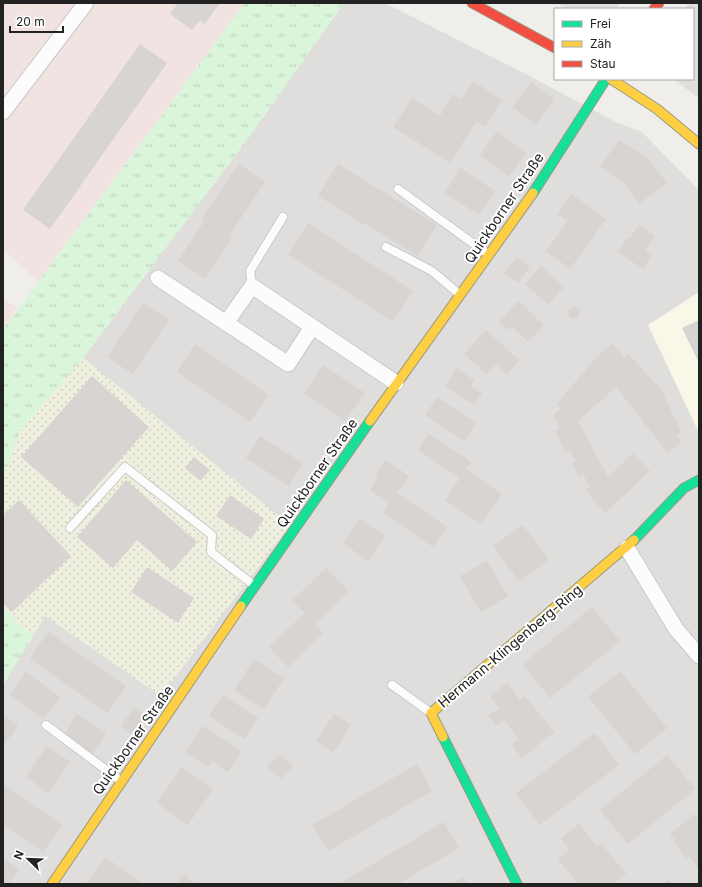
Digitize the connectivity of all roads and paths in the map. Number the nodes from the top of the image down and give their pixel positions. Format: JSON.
{"nodes":[{"id":1,"x":86,"y":3,"type":"edge"},
{"id":2,"x":472,"y":3,"type":"edge"},
{"id":3,"x":554,"y":47,"type":"edge"},
{"id":4,"x":605,"y":80,"type":"edge"},
{"id":5,"x":613,"y":80,"type":"edge"},
{"id":6,"x":3,"y":112,"type":"edge"},
{"id":7,"x":699,"y":144,"type":"edge"},
{"id":8,"x":398,"y":189,"type":"dead end"},
{"id":9,"x":283,"y":217,"type":"dead end"},
{"id":10,"x":386,"y":247,"type":"dead end"},
{"id":11,"x":489,"y":255,"type":"junction"},
{"id":12,"x":158,"y":278,"type":"dead end"},
{"id":13,"x":252,"y":286,"type":"junction"},
{"id":14,"x":460,"y":295,"type":"junction"},
{"id":15,"x":226,"y":323,"type":"junction"},
{"id":16,"x":312,"y":327,"type":"junction"},
{"id":17,"x":396,"y":384,"type":"junction"},
{"id":18,"x":699,"y":480,"type":"edge"},
{"id":19,"x":70,"y":528,"type":"dead end"},
{"id":20,"x":627,"y":548,"type":"junction"},
{"id":21,"x":256,"y":586,"type":"junction"},
{"id":22,"x":699,"y":656,"type":"edge"},
{"id":23,"x":392,"y":685,"type":"dead end"},
{"id":24,"x":431,"y":713,"type":"junction"},
{"id":25,"x":46,"y":724,"type":"dead end"},
{"id":26,"x":122,"y":781,"type":"junction"},
{"id":27,"x":52,"y":884,"type":"edge"},
{"id":28,"x":517,"y":884,"type":"edge"}],
"edges":[{"from":1,"to":6,"type":"street"},
{"from":2,"to":3,"type":"street"},
{"from":4,"to":11,"type":"street","name":"Quickborner Straße"},
{"from":5,"to":7,"type":"street"},
{"from":8,"to":11,"type":"lane"},
{"from":9,"to":13,"type":"lane"},
{"from":10,"to":14,"type":"lane"},
{"from":11,"to":14,"type":"street","name":"Quickborner Straße"},
{"from":12,"to":15,"type":"street"},
{"from":13,"to":15,"type":"street"},
{"from":13,"to":16,"type":"street"},
{"from":14,"to":17,"type":"street","name":"Quickborner Straße"},
{"from":15,"to":16,"type":"street"},
{"from":16,"to":17,"type":"street"},
{"from":17,"to":21,"type":"street","name":"Quickborner Straße"},
{"from":18,"to":20,"type":"street","name":"Hermann-Klingenberg-Ring"},
{"from":19,"to":21,"type":"lane"},
{"from":20,"to":22,"type":"street"},
{"from":20,"to":24,"type":"street","name":"Hermann-Klingenberg-Ring"},
{"from":21,"to":26,"type":"street","name":"Quickborner Straße"},
{"from":23,"to":24,"type":"lane"},
{"from":24,"to":28,"type":"street","name":"Hermann-Klingenberg-Ring"},
{"from":25,"to":26,"type":"lane"},
{"from":26,"to":27,"type":"street","name":"Quickborner Straße"}]}
